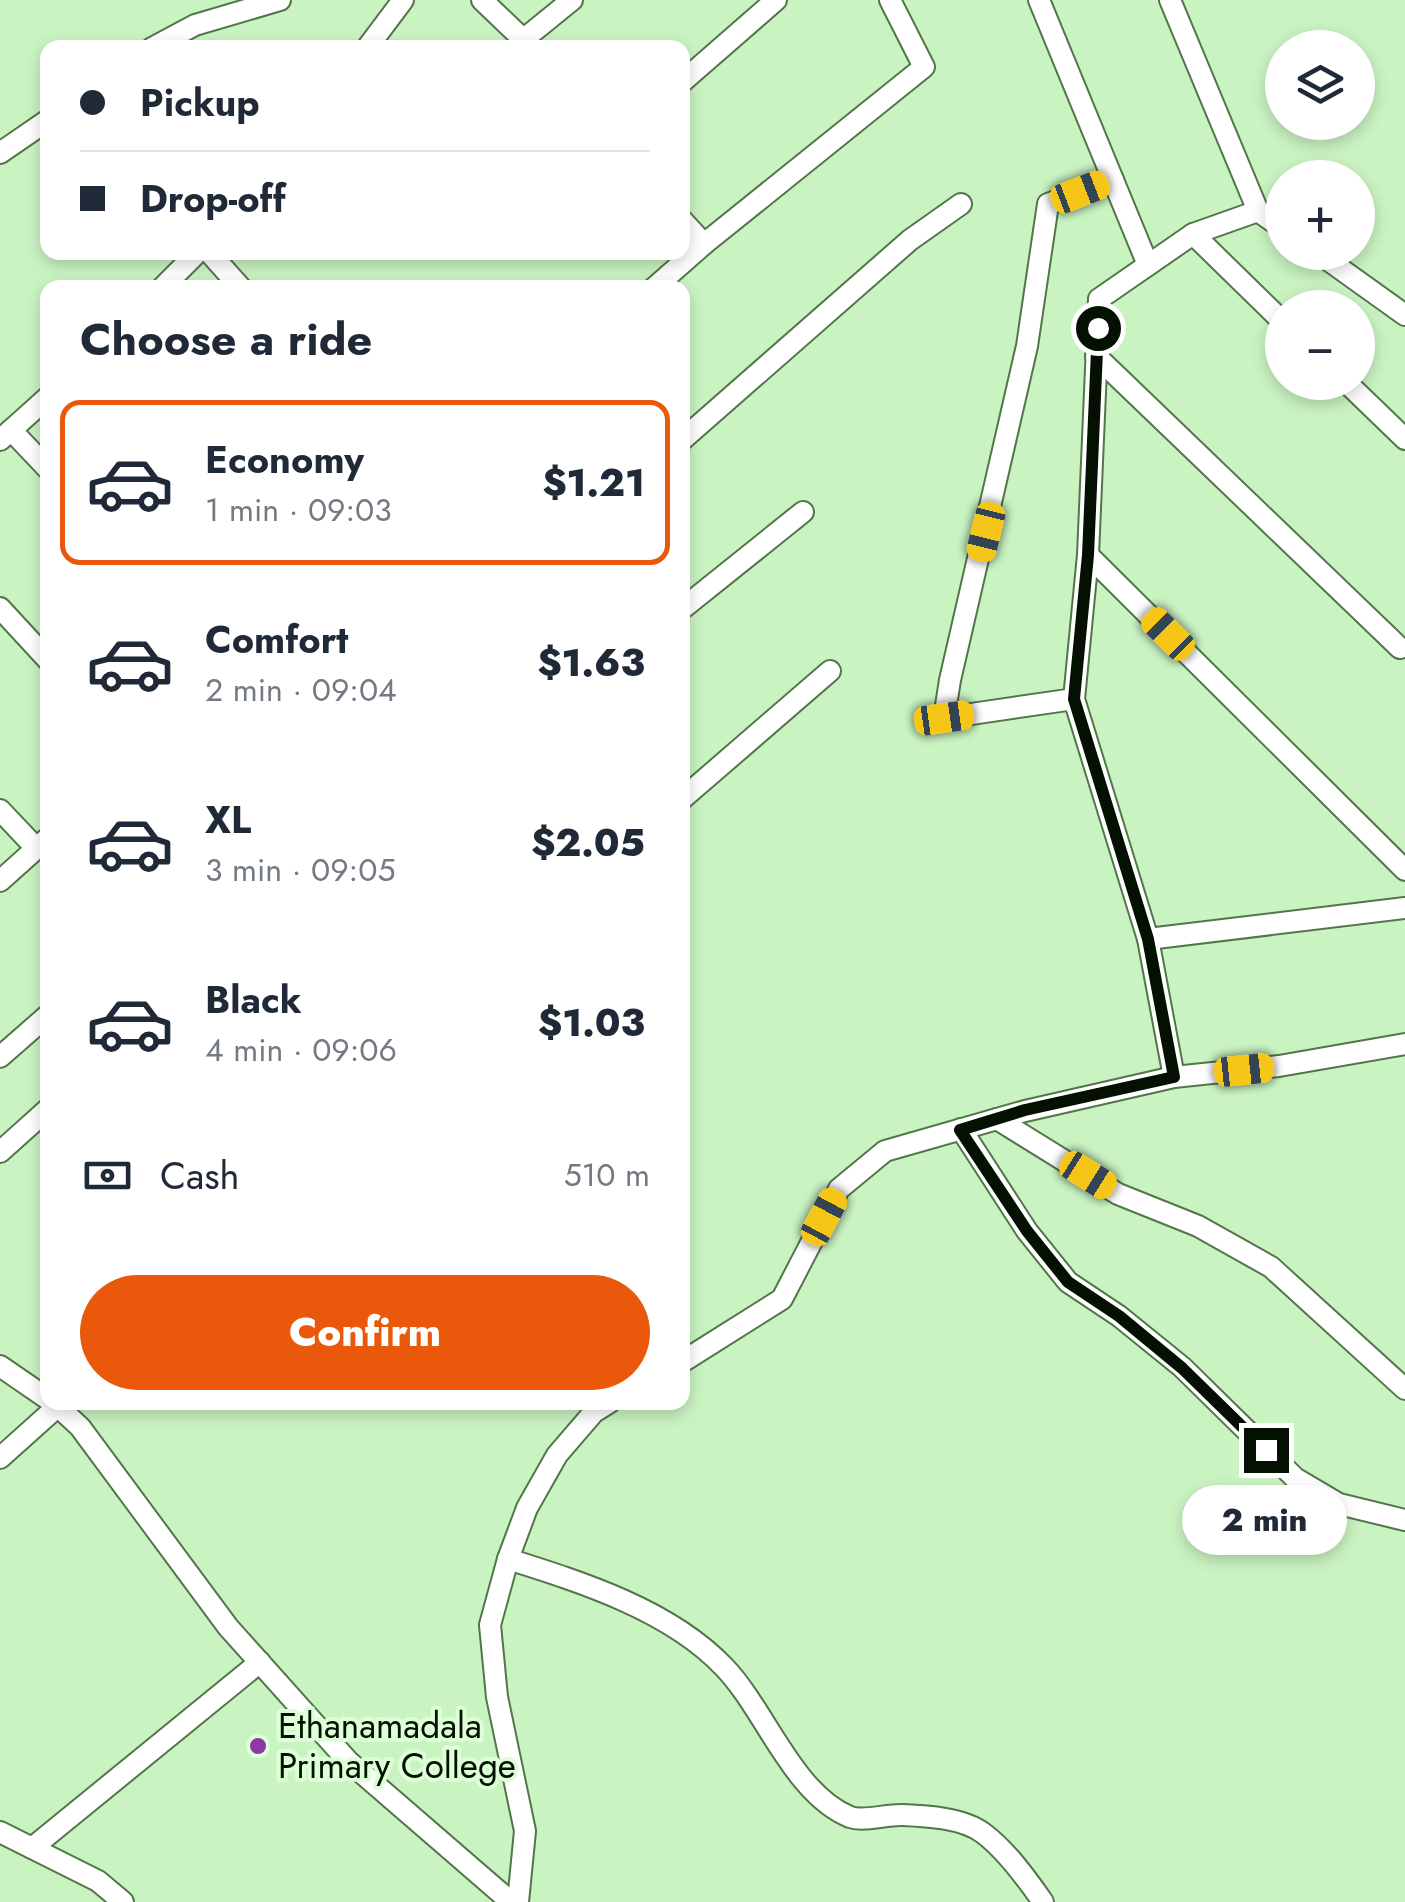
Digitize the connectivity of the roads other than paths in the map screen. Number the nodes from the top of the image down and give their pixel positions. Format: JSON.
{"nodes":[{"id":1,"x":280,"y":0,"type":"edge"},
{"id":2,"x":403,"y":0,"type":"edge"},
{"id":3,"x":482,"y":0,"type":"edge"},
{"id":4,"x":572,"y":0,"type":"edge"},
{"id":5,"x":776,"y":0,"type":"edge"},
{"id":6,"x":890,"y":0,"type":"edge"},
{"id":7,"x":1039,"y":0,"type":"edge"},
{"id":8,"x":1170,"y":0,"type":"edge"},
{"id":9,"x":167,"y":40,"type":"edge"},
{"id":10,"x":373,"y":40,"type":"edge"},
{"id":11,"x":525,"y":40,"type":"edge"},
{"id":12,"x":531,"y":40,"type":"edge"},
{"id":13,"x":690,"y":75,"type":"edge"},
{"id":14,"x":40,"y":126,"type":"edge"},
{"id":15,"x":0,"y":153,"type":"edge"},
{"id":16,"x":1113,"y":180,"type":"junction"},
{"id":17,"x":960,"y":204,"type":"dead end"},
{"id":18,"x":1258,"y":211,"type":"junction"},
{"id":19,"x":1265,"y":216,"type":"edge"},
{"id":20,"x":690,"y":229,"type":"edge"},
{"id":21,"x":1193,"y":234,"type":"junction"},
{"id":22,"x":704,"y":244,"type":"junction"},
{"id":23,"x":690,"y":256,"type":"edge"},
{"id":24,"x":190,"y":260,"type":"edge"},
{"id":25,"x":216,"y":260,"type":"edge"},
{"id":26,"x":686,"y":260,"type":"edge"},
{"id":27,"x":1148,"y":266,"type":"junction"},
{"id":28,"x":1342,"y":270,"type":"edge"},
{"id":29,"x":170,"y":280,"type":"edge"},
{"id":30,"x":234,"y":280,"type":"edge"},
{"id":31,"x":663,"y":280,"type":"edge"},
{"id":32,"x":1265,"y":304,"type":"edge"},
{"id":33,"x":1405,"y":315,"type":"edge"},
{"id":34,"x":1096,"y":356,"type":"junction"},
{"id":35,"x":1365,"y":400,"type":"edge"},
{"id":36,"x":40,"y":404,"type":"edge"},
{"id":37,"x":690,"y":433,"type":"edge"},
{"id":38,"x":6,"y":435,"type":"edge"},
{"id":39,"x":1405,"y":439,"type":"edge"},
{"id":40,"x":40,"y":463,"type":"edge"},
{"id":41,"x":802,"y":512,"type":"dead end"},
{"id":42,"x":1088,"y":555,"type":"junction"},
{"id":43,"x":690,"y":603,"type":"edge"},
{"id":44,"x":0,"y":608,"type":"edge"},
{"id":45,"x":1404,"y":649,"type":"edge"},
{"id":46,"x":40,"y":651,"type":"edge"},
{"id":47,"x":830,"y":671,"type":"dead end"},
{"id":48,"x":1074,"y":699,"type":"junction"},
{"id":49,"x":690,"y":791,"type":"edge"},
{"id":50,"x":0,"y":810,"type":"edge"},
{"id":51,"x":40,"y":841,"type":"edge"},
{"id":52,"x":40,"y":845,"type":"edge"},
{"id":53,"x":1405,"y":870,"type":"edge"},
{"id":54,"x":0,"y":881,"type":"edge"},
{"id":55,"x":1405,"y":908,"type":"edge"},
{"id":56,"x":1148,"y":939,"type":"junction"},
{"id":57,"x":40,"y":1022,"type":"edge"},
{"id":58,"x":1405,"y":1044,"type":"edge"},
{"id":59,"x":0,"y":1057,"type":"edge"},
{"id":60,"x":1174,"y":1077,"type":"junction"},
{"id":61,"x":40,"y":1116,"type":"edge"},
{"id":62,"x":997,"y":1119,"type":"junction"},
{"id":63,"x":960,"y":1130,"type":"junction"},
{"id":64,"x":0,"y":1152,"type":"edge"},
{"id":65,"x":690,"y":1357,"type":"edge"},
{"id":66,"x":0,"y":1366,"type":"edge"},
{"id":67,"x":1405,"y":1389,"type":"edge"},
{"id":68,"x":40,"y":1393,"type":"edge"},
{"id":69,"x":45,"y":1410,"type":"edge"},
{"id":70,"x":62,"y":1410,"type":"edge"},
{"id":71,"x":597,"y":1410,"type":"edge"},
{"id":72,"x":0,"y":1458,"type":"edge"},
{"id":73,"x":1402,"y":1523,"type":"edge"},
{"id":74,"x":508,"y":1559,"type":"junction"},
{"id":75,"x":260,"y":1662,"type":"junction"},
{"id":76,"x":0,"y":1832,"type":"edge"},
{"id":77,"x":32,"y":1848,"type":"junction"},
{"id":78,"x":123,"y":1902,"type":"edge"},
{"id":79,"x":514,"y":1902,"type":"edge"},
{"id":80,"x":1043,"y":1902,"type":"edge"}],
"edges":[{"from":1,"to":9,"type":"street"},
{"from":2,"to":10,"type":"street"},
{"from":3,"to":11,"type":"street"},
{"from":4,"to":12,"type":"street"},
{"from":5,"to":13,"type":"street"},
{"from":6,"to":22,"type":"street"},
{"from":7,"to":16,"type":"street"},
{"from":8,"to":18,"type":"street"},
{"from":14,"to":15,"type":"street"},
{"from":16,"to":27,"type":"street"},
{"from":16,"to":48,"type":"street"},
{"from":17,"to":37,"type":"street"},
{"from":18,"to":19,"type":"street"},
{"from":18,"to":21,"type":"street"},
{"from":20,"to":22,"type":"street"},
{"from":21,"to":27,"type":"street"},
{"from":21,"to":32,"type":"street"},
{"from":22,"to":23,"type":"street"},
{"from":24,"to":29,"type":"street"},
{"from":25,"to":30,"type":"street"},
{"from":26,"to":31,"type":"street"},
{"from":27,"to":34,"type":"street"},
{"from":28,"to":33,"type":"street"},
{"from":34,"to":42,"type":"street"},
{"from":34,"to":45,"type":"street"},
{"from":35,"to":39,"type":"street"},
{"from":36,"to":38,"type":"street"},
{"from":38,"to":40,"type":"street"},
{"from":41,"to":43,"type":"street"},
{"from":42,"to":48,"type":"street"},
{"from":42,"to":53,"type":"street"},
{"from":44,"to":46,"type":"street"},
{"from":47,"to":49,"type":"street"},
{"from":48,"to":56,"type":"street"},
{"from":50,"to":51,"type":"street"},
{"from":52,"to":54,"type":"street"},
{"from":55,"to":56,"type":"street"},
{"from":56,"to":60,"type":"street"},
{"from":57,"to":59,"type":"street"},
{"from":58,"to":60,"type":"street"},
{"from":60,"to":62,"type":"street"},
{"from":61,"to":64,"type":"street"},
{"from":62,"to":63,"type":"street"},
{"from":62,"to":67,"type":"street"},
{"from":63,"to":65,"type":"street"},
{"from":63,"to":73,"type":"street"},
{"from":66,"to":68,"type":"street"},
{"from":69,"to":72,"type":"street"},
{"from":70,"to":75,"type":"street"},
{"from":71,"to":74,"type":"street"},
{"from":74,"to":79,"type":"street"},
{"from":74,"to":80,"type":"street"},
{"from":75,"to":77,"type":"street"},
{"from":75,"to":79,"type":"street"},
{"from":76,"to":77,"type":"street"},
{"from":77,"to":78,"type":"street"}]}
